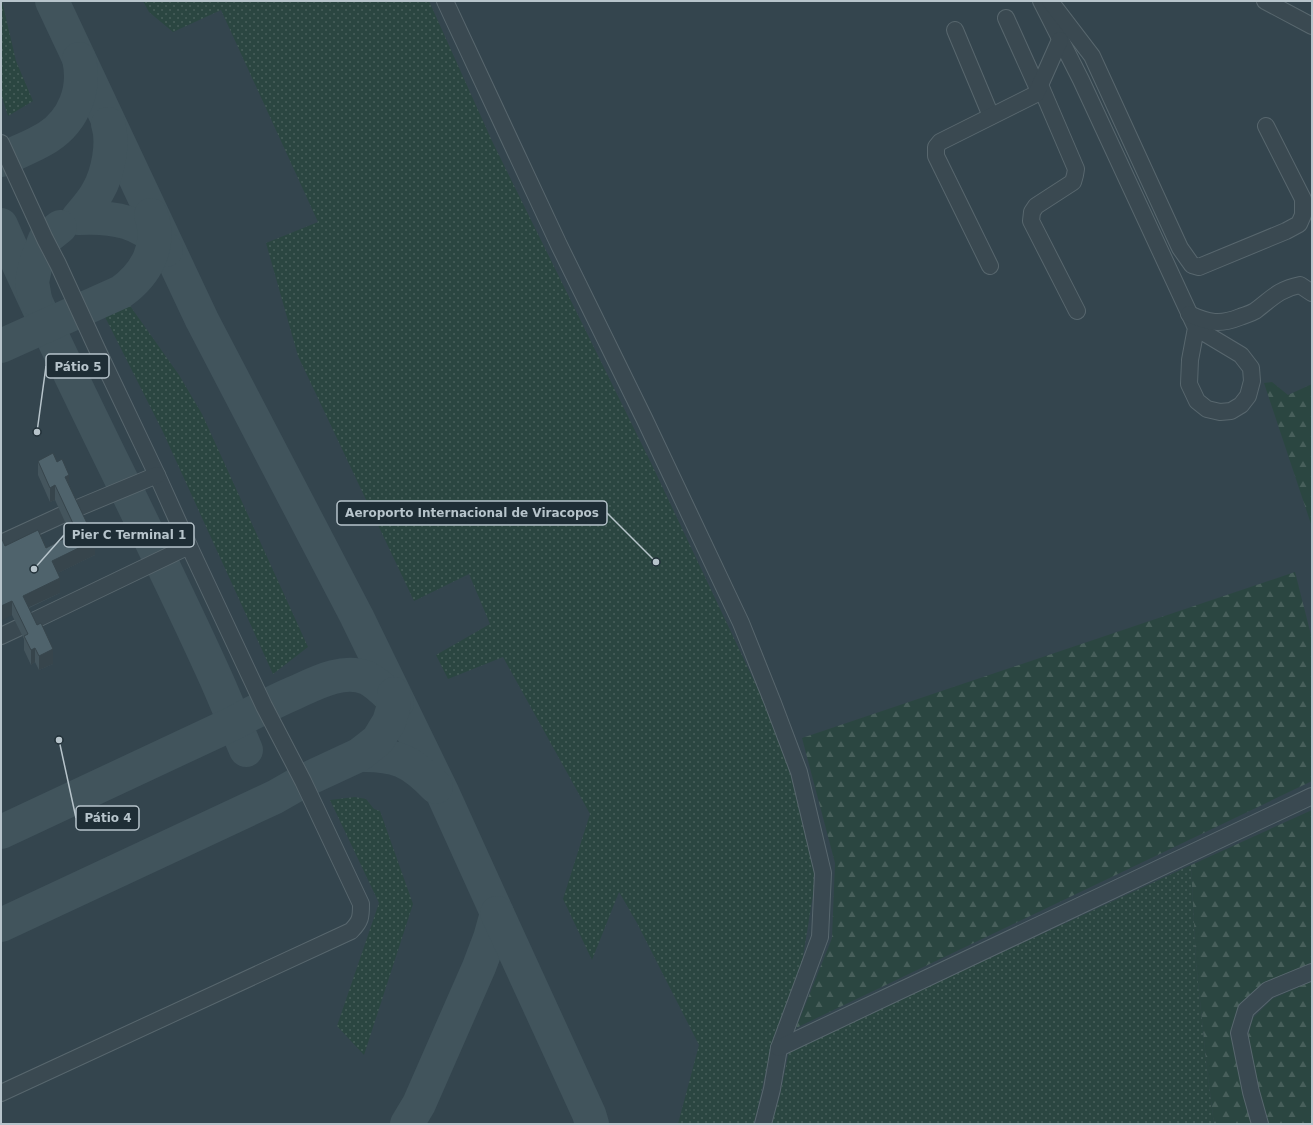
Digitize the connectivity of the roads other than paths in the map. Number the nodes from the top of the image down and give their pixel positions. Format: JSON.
{"nodes":[{"id":1,"x":445,"y":1,"type":"edge"},
{"id":2,"x":1041,"y":1,"type":"edge"},
{"id":3,"x":1050,"y":1,"type":"edge"},
{"id":4,"x":1265,"y":1,"type":"edge"},
{"id":5,"x":1006,"y":18,"type":"dead end"},
{"id":6,"x":1312,"y":26,"type":"edge"},
{"id":7,"x":955,"y":30,"type":"dead end"},
{"id":8,"x":1060,"y":40,"type":"junction"},
{"id":9,"x":1039,"y":87,"type":"junction"},
{"id":10,"x":991,"y":116,"type":"junction"},
{"id":11,"x":1266,"y":126,"type":"dead end"},
{"id":12,"x":1,"y":144,"type":"edge"},
{"id":13,"x":990,"y":266,"type":"dead end"},
{"id":14,"x":1312,"y":293,"type":"edge"},
{"id":15,"x":1077,"y":311,"type":"dead end"},
{"id":16,"x":1193,"y":321,"type":"junction"},
{"id":17,"x":156,"y":475,"type":"junction"},
{"id":18,"x":1,"y":543,"type":"edge"},
{"id":19,"x":189,"y":546,"type":"junction"},
{"id":20,"x":1,"y":636,"type":"edge"},
{"id":21,"x":1312,"y":796,"type":"edge"},
{"id":22,"x":1312,"y":972,"type":"edge"},
{"id":23,"x":779,"y":1048,"type":"junction"},
{"id":24,"x":1,"y":1093,"type":"edge"},
{"id":25,"x":763,"y":1124,"type":"edge"},
{"id":26,"x":1260,"y":1124,"type":"edge"}],
"edges":[{"from":1,"to":23,"type":"lane"},
{"from":2,"to":8,"type":"lane"},
{"from":3,"to":11,"type":"lane"},
{"from":4,"to":6,"type":"lane"},
{"from":5,"to":9,"type":"lane"},
{"from":7,"to":10,"type":"lane"},
{"from":8,"to":9,"type":"lane"},
{"from":8,"to":16,"type":"lane"},
{"from":9,"to":10,"type":"lane"},
{"from":9,"to":15,"type":"lane"},
{"from":10,"to":13,"type":"lane"},
{"from":12,"to":17,"type":"lane"},
{"from":14,"to":16,"type":"lane"},
{"from":16,"to":16,"type":"lane"},
{"from":17,"to":18,"type":"lane"},
{"from":17,"to":19,"type":"lane"},
{"from":19,"to":20,"type":"lane"},
{"from":19,"to":24,"type":"lane"},
{"from":21,"to":23,"type":"lane"},
{"from":22,"to":26,"type":"lane"},
{"from":23,"to":25,"type":"lane"}]}
